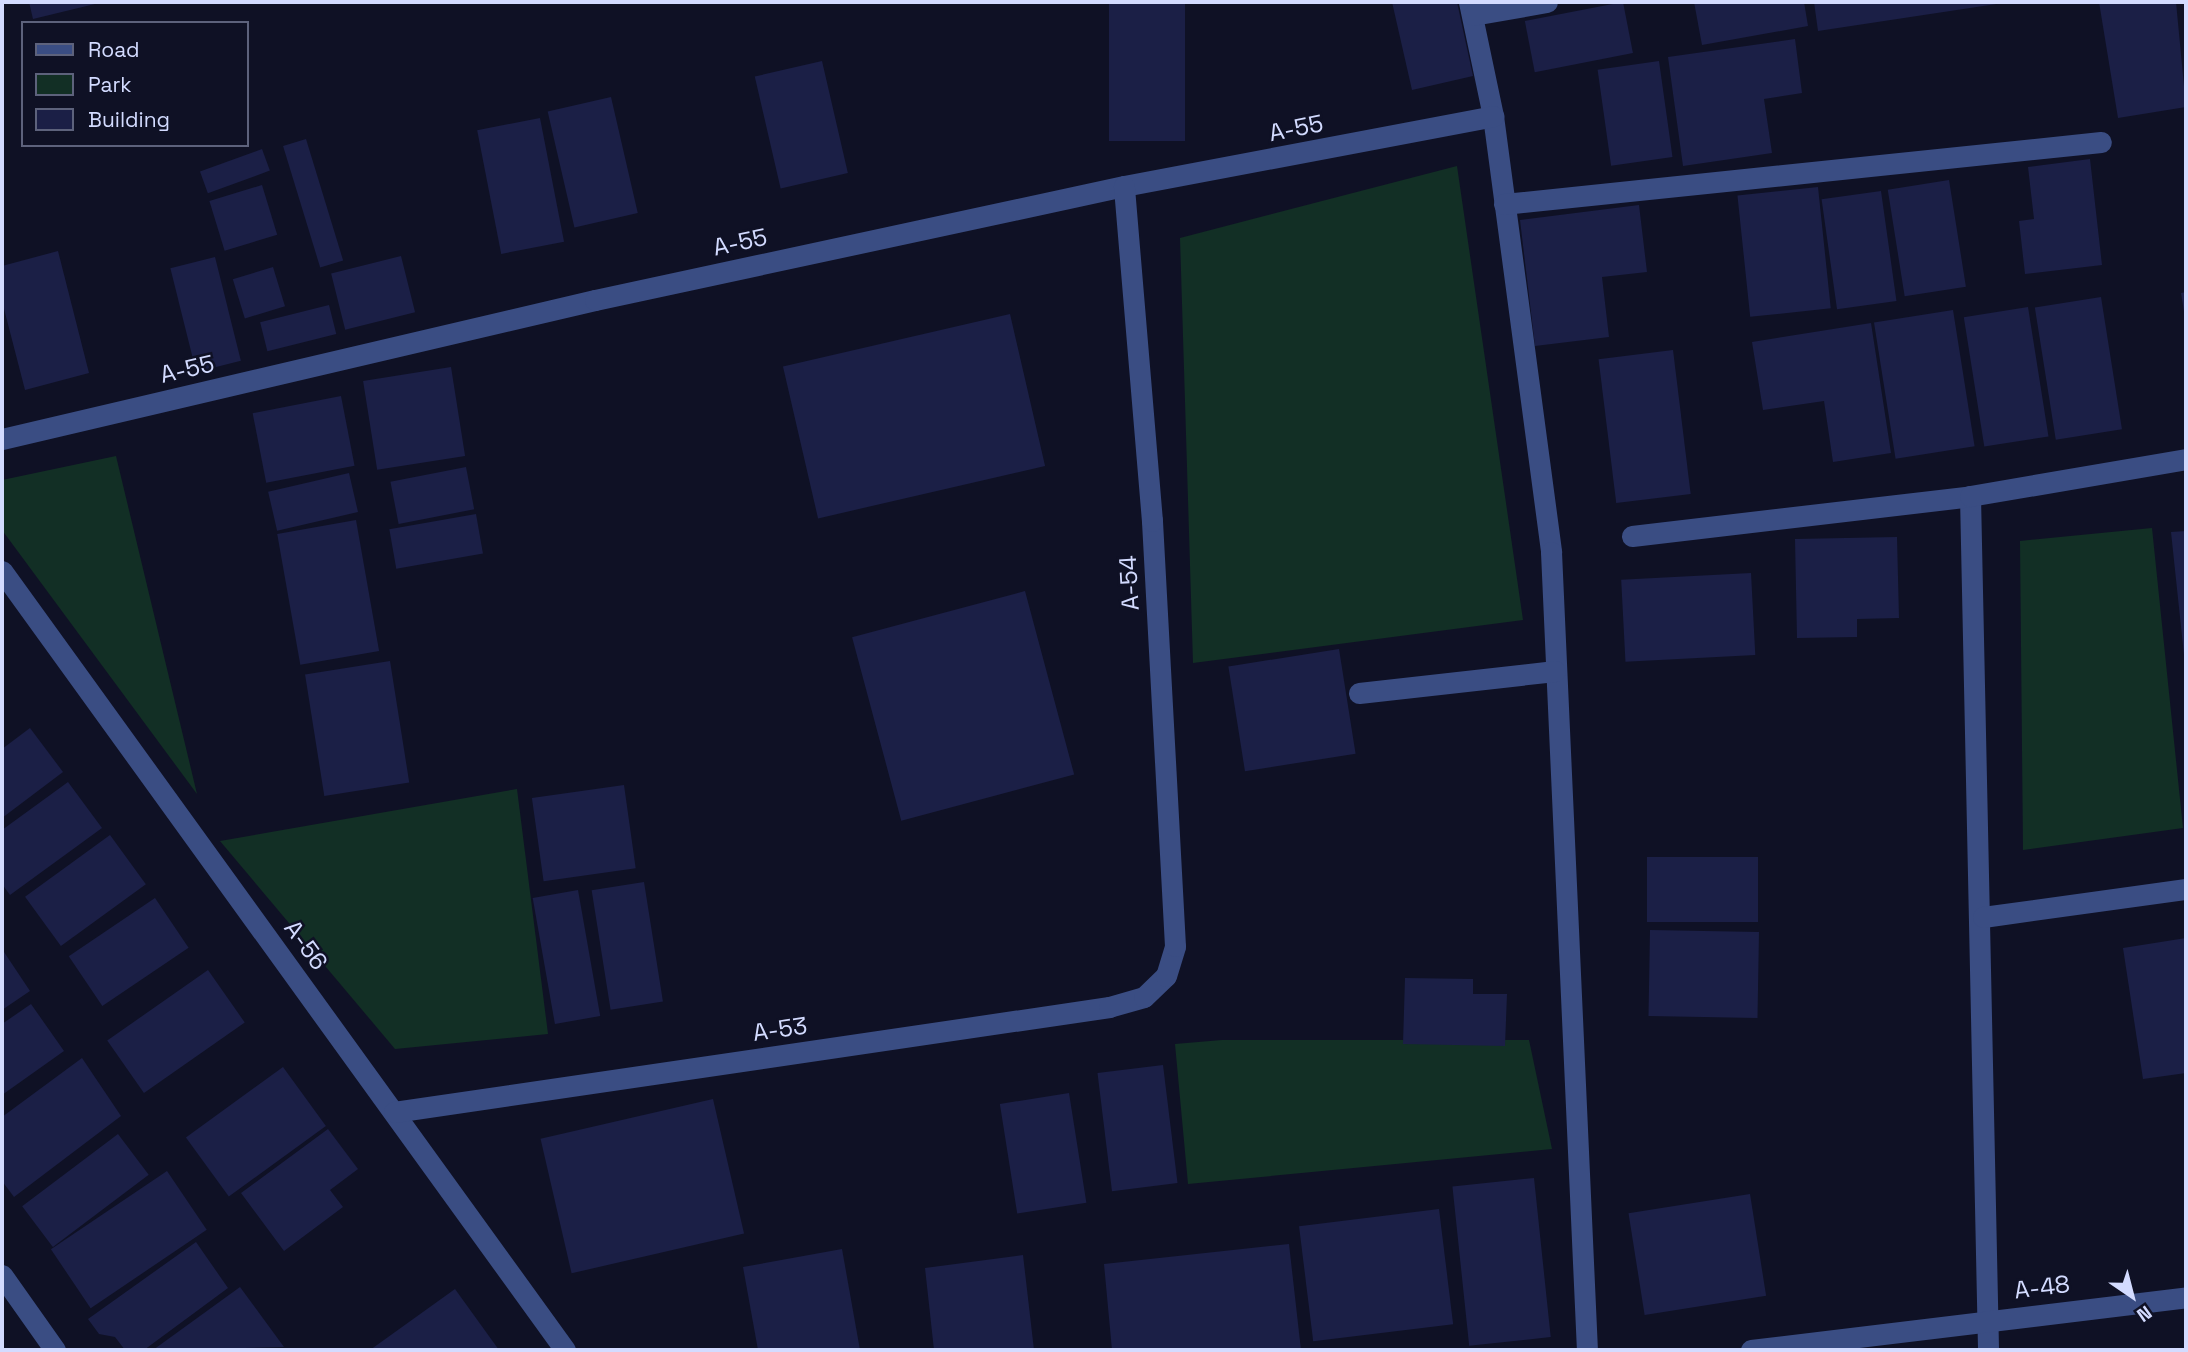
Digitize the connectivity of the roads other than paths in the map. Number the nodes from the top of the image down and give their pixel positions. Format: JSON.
{"nodes":[{"id":1,"x":1548,"y":2,"type":"edge"},
{"id":2,"x":1471,"y":8,"type":"edge"},
{"id":3,"x":1493,"y":116,"type":"junction"},
{"id":4,"x":2101,"y":142,"type":"dead end"},
{"id":5,"x":1124,"y":186,"type":"junction"},
{"id":6,"x":1504,"y":204,"type":"junction"},
{"id":7,"x":2,"y":439,"type":"edge"},
{"id":8,"x":2186,"y":459,"type":"edge"},
{"id":9,"x":1970,"y":496,"type":"junction"},
{"id":10,"x":1632,"y":536,"type":"dead end"},
{"id":11,"x":2,"y":571,"type":"edge"},
{"id":12,"x":1555,"y":671,"type":"junction"},
{"id":13,"x":1359,"y":693,"type":"dead end"},
{"id":14,"x":2186,"y":889,"type":"edge"},
{"id":15,"x":1983,"y":916,"type":"junction"},
{"id":16,"x":1166,"y":976,"type":"joint"},
{"id":17,"x":394,"y":1112,"type":"junction"},
{"id":18,"x":2,"y":1275,"type":"edge"},
{"id":19,"x":2186,"y":1297,"type":"edge"},
{"id":20,"x":1987,"y":1320,"type":"junction"},
{"id":21,"x":55,"y":1350,"type":"edge"},
{"id":22,"x":565,"y":1350,"type":"edge"},
{"id":23,"x":1587,"y":1350,"type":"edge"},
{"id":24,"x":1751,"y":1350,"type":"edge"},
{"id":25,"x":1988,"y":1350,"type":"edge"}],
"edges":[{"from":1,"to":2,"type":"street"},
{"from":2,"to":3,"type":"street"},
{"from":3,"to":5,"type":"street","name":"A-55"},
{"from":3,"to":6,"type":"street"},
{"from":4,"to":6,"type":"street"},
{"from":5,"to":7,"type":"street","name":"A-55"},
{"from":5,"to":16,"type":"street","name":"A-54"},
{"from":6,"to":12,"type":"street"},
{"from":8,"to":9,"type":"street"},
{"from":9,"to":10,"type":"street"},
{"from":9,"to":15,"type":"street"},
{"from":11,"to":17,"type":"street","name":"A-56"},
{"from":12,"to":13,"type":"street"},
{"from":12,"to":23,"type":"street"},
{"from":14,"to":15,"type":"street"},
{"from":15,"to":20,"type":"street"},
{"from":16,"to":17,"type":"street","name":"A-53"},
{"from":17,"to":22,"type":"street","name":"A-56"},
{"from":18,"to":21,"type":"street"},
{"from":19,"to":20,"type":"street","name":"A-48","number":"A-48"},
{"from":20,"to":24,"type":"street","name":"A-48"},
{"from":20,"to":25,"type":"street"}]}
